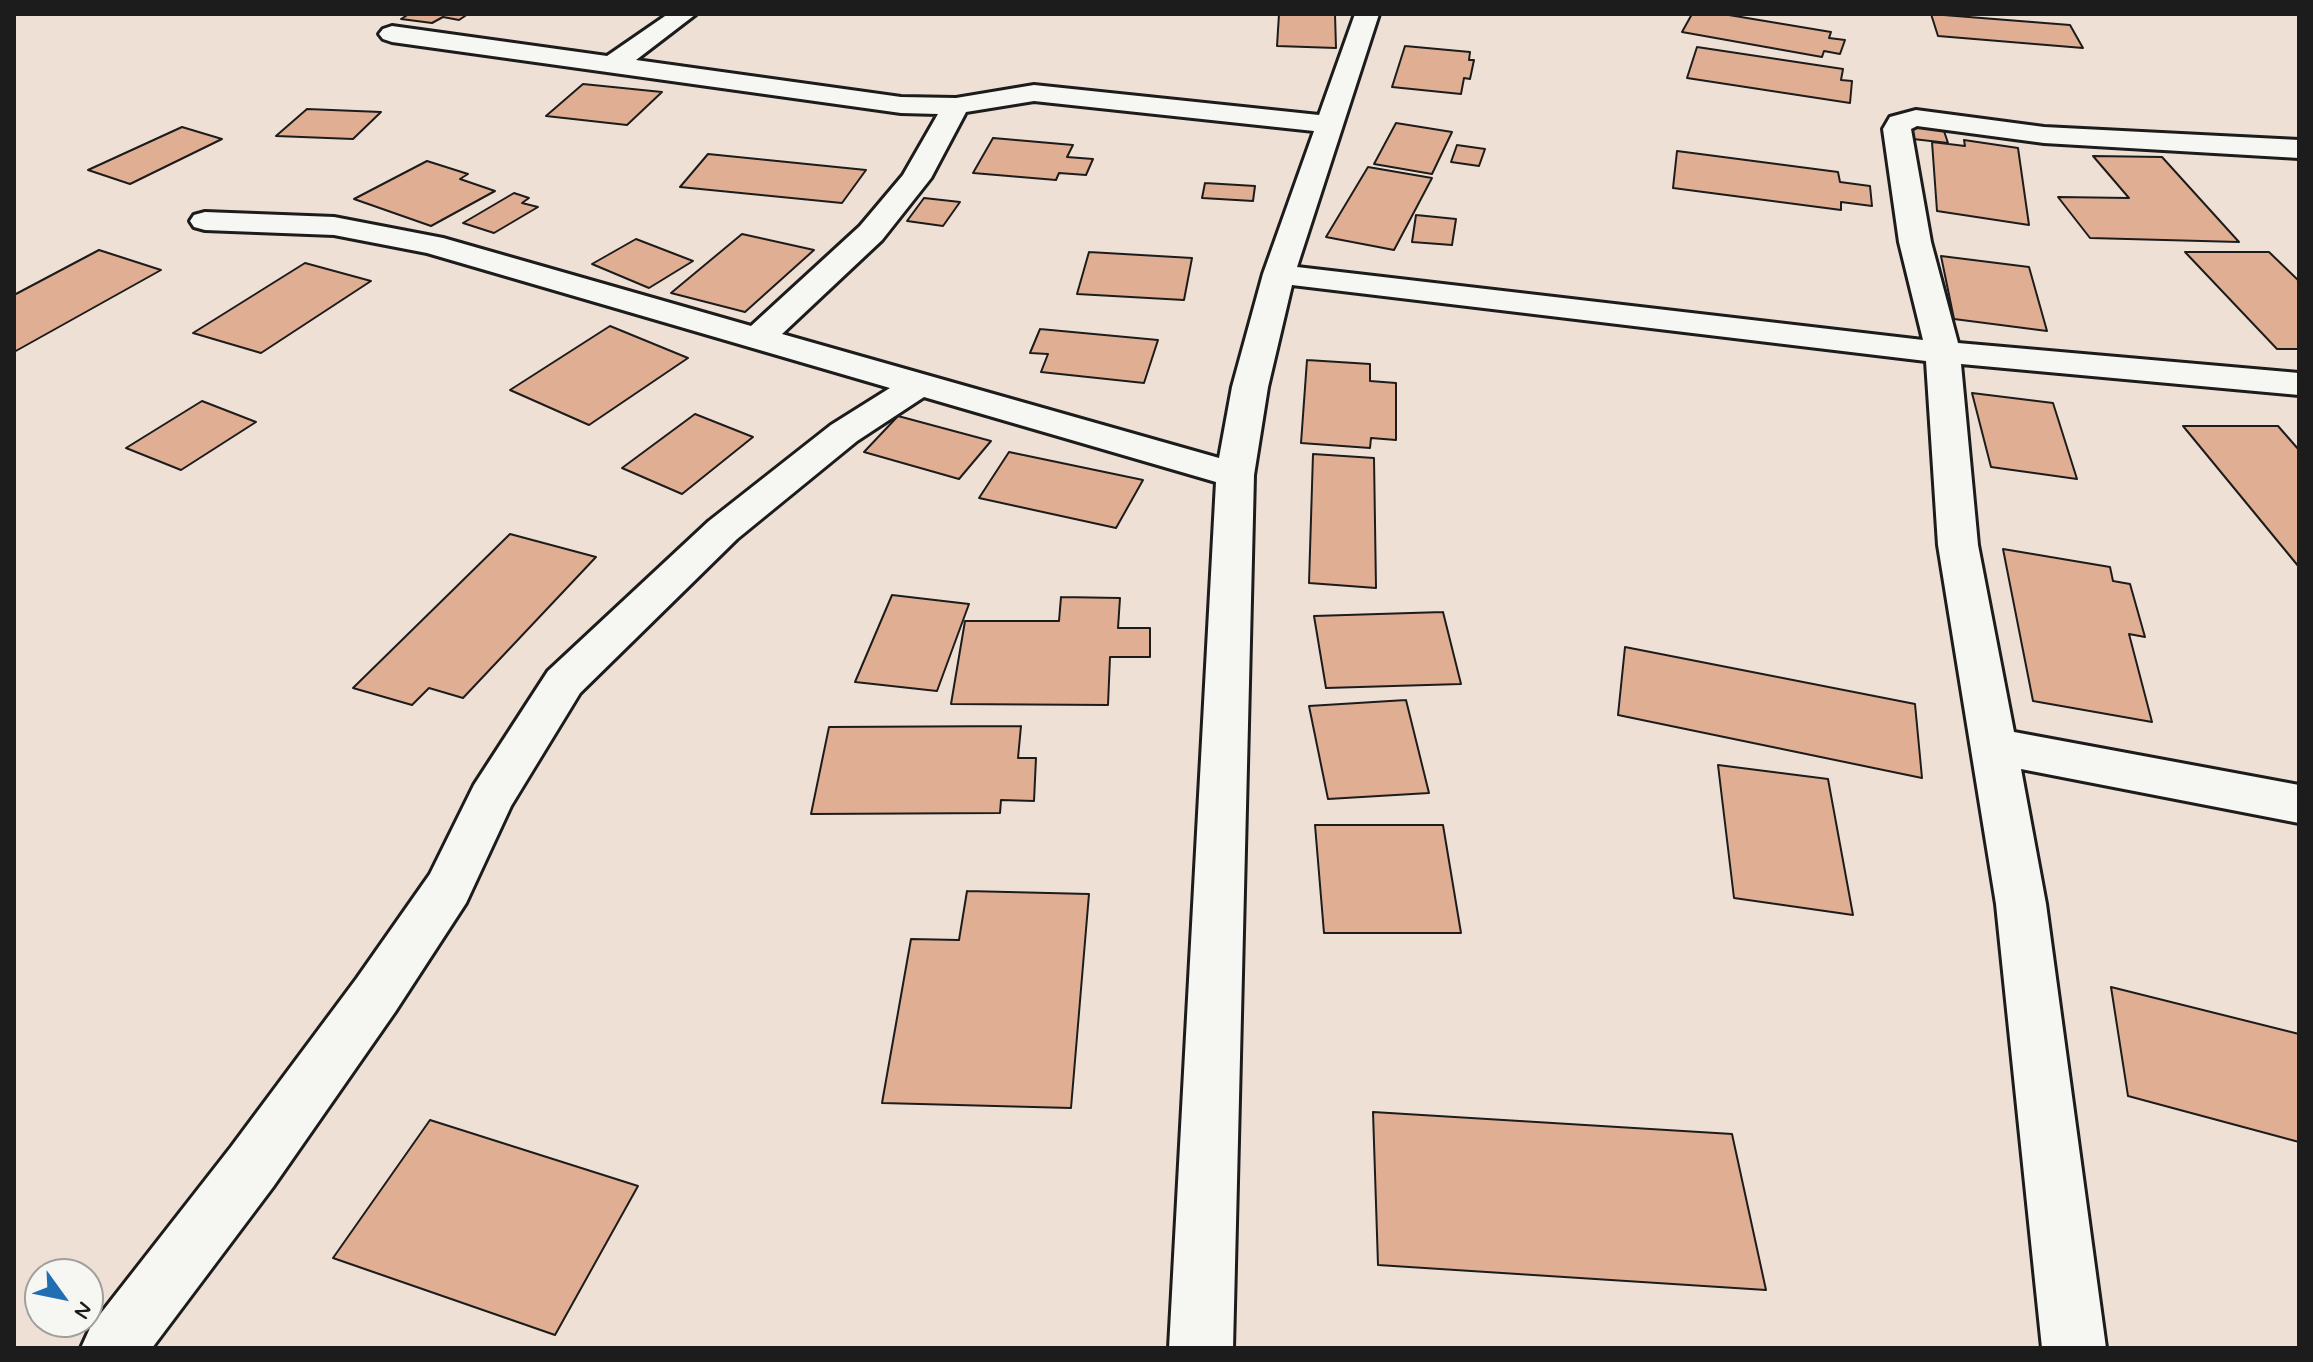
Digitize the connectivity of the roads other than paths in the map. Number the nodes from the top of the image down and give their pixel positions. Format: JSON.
{"nodes":[{"id":1,"x":684,"y":14,"type":"edge"},
{"id":2,"x":1367,"y":14,"type":"edge"},
{"id":3,"x":392,"y":34,"type":"dead end"},
{"id":4,"x":612,"y":65,"type":"junction"},
{"id":5,"x":956,"y":106,"type":"junction"},
{"id":6,"x":1329,"y":124,"type":"junction"},
{"id":7,"x":2299,"y":149,"type":"edge"},
{"id":8,"x":205,"y":221,"type":"dead end"},
{"id":9,"x":1279,"y":274,"type":"junction"},
{"id":10,"x":759,"y":337,"type":"junction"},
{"id":11,"x":1943,"y":352,"type":"junction"},
{"id":12,"x":920,"y":384,"type":"junction"},
{"id":13,"x":2299,"y":384,"type":"edge"},
{"id":14,"x":1235,"y":475,"type":"junction"},
{"id":15,"x":1992,"y":746,"type":"junction"},
{"id":16,"x":2299,"y":804,"type":"edge"},
{"id":17,"x":113,"y":1348,"type":"edge"},
{"id":18,"x":1201,"y":1348,"type":"edge"},
{"id":19,"x":2074,"y":1348,"type":"edge"}],
"edges":[{"from":1,"to":4,"type":"street"},
{"from":2,"to":6,"type":"street"},
{"from":3,"to":4,"type":"street"},
{"from":4,"to":5,"type":"street"},
{"from":5,"to":6,"type":"street"},
{"from":5,"to":10,"type":"street"},
{"from":6,"to":9,"type":"street"},
{"from":7,"to":11,"type":"street"},
{"from":8,"to":10,"type":"street"},
{"from":9,"to":11,"type":"street"},
{"from":9,"to":14,"type":"street"},
{"from":10,"to":12,"type":"street"},
{"from":11,"to":13,"type":"street"},
{"from":11,"to":15,"type":"street"},
{"from":12,"to":14,"type":"street"},
{"from":12,"to":17,"type":"street"},
{"from":14,"to":18,"type":"street"},
{"from":15,"to":16,"type":"street"},
{"from":15,"to":19,"type":"street"}]}
